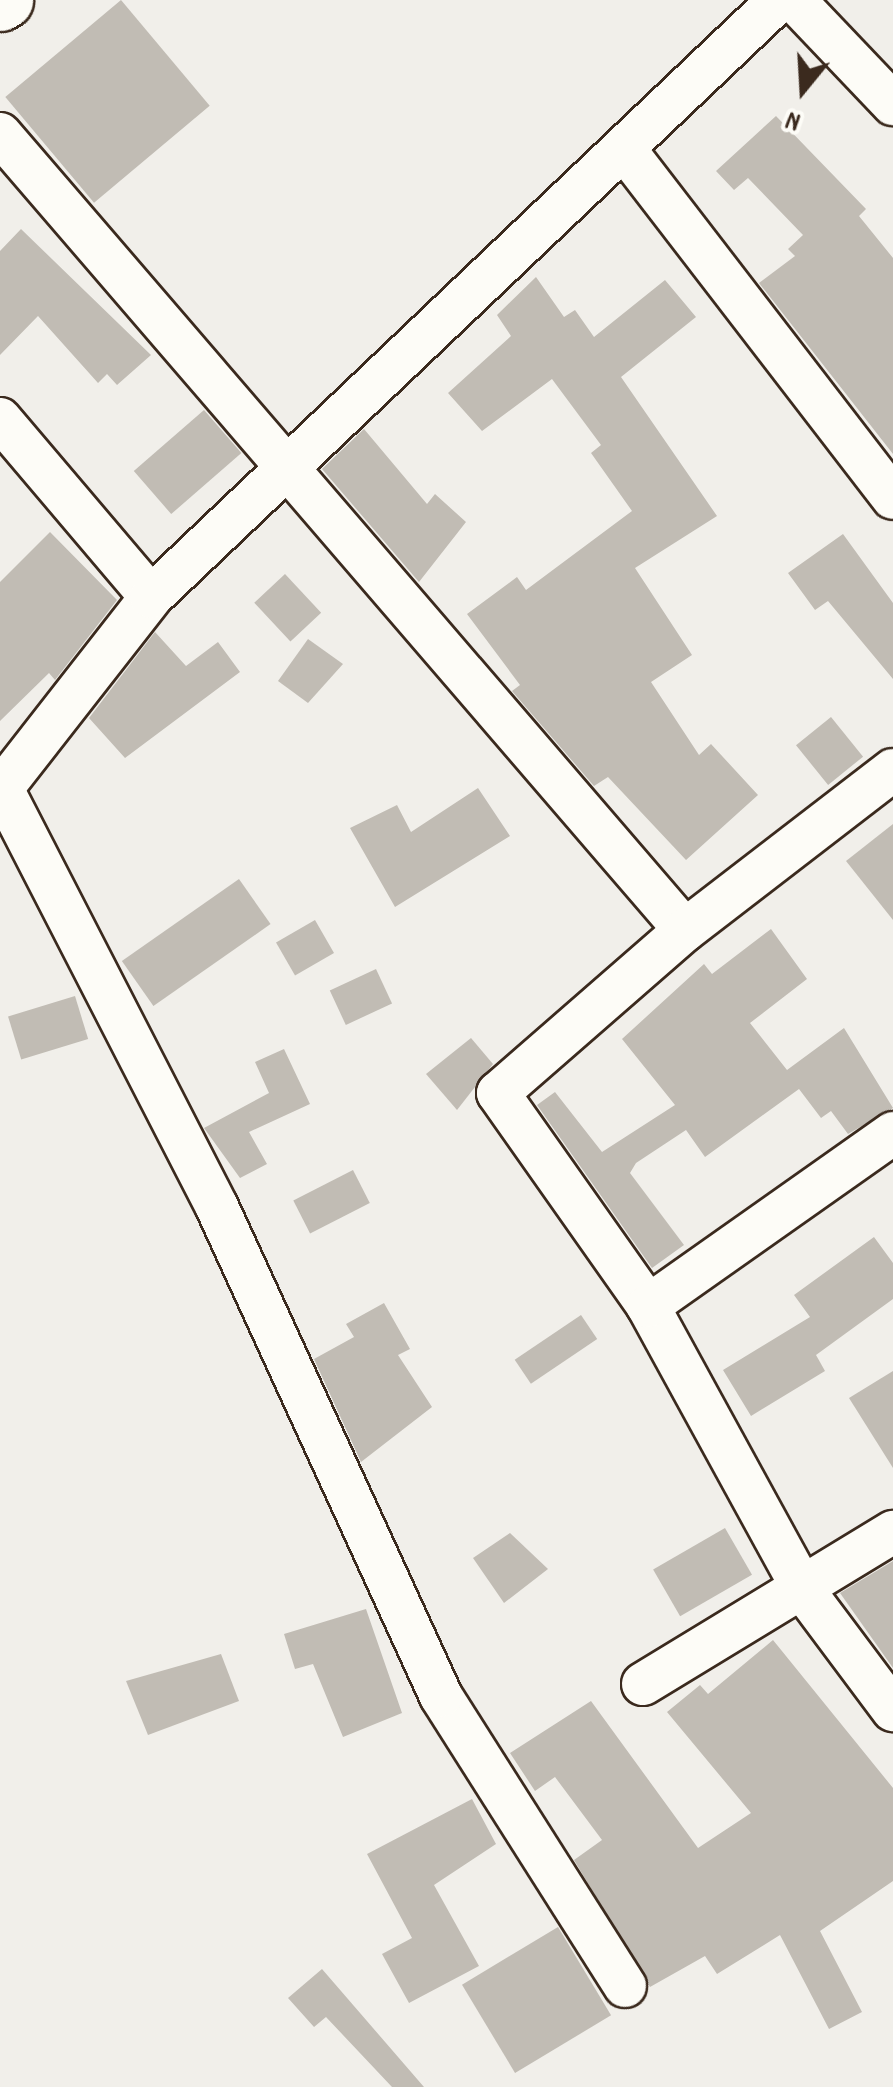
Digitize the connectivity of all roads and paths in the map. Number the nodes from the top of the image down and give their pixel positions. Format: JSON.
{"nodes":[{"id":1,"x":778,"y":0,"type":"edge"},
{"id":2,"x":794,"y":0,"type":"edge"},
{"id":3,"x":893,"y":104,"type":"edge"},
{"id":4,"x":0,"y":134,"type":"edge"},
{"id":5,"x":625,"y":150,"type":"junction"},
{"id":6,"x":0,"y":419,"type":"edge"},
{"id":7,"x":285,"y":464,"type":"junction"},
{"id":8,"x":893,"y":498,"type":"edge"},
{"id":9,"x":151,"y":597,"type":"junction"},
{"id":10,"x":893,"y":770,"type":"edge"},
{"id":11,"x":1,"y":789,"type":"edge"},
{"id":12,"x":684,"y":930,"type":"junction"},
{"id":13,"x":893,"y":1133,"type":"edge"},
{"id":14,"x":648,"y":1306,"type":"junction"},
{"id":15,"x":893,"y":1532,"type":"edge"},
{"id":16,"x":804,"y":1591,"type":"junction"},
{"id":17,"x":643,"y":1684,"type":"dead end"},
{"id":18,"x":893,"y":1710,"type":"edge"},
{"id":19,"x":626,"y":1986,"type":"dead end"}],
"edges":[{"from":1,"to":5,"type":"street"},
{"from":2,"to":3,"type":"street"},
{"from":4,"to":7,"type":"street"},
{"from":5,"to":7,"type":"street"},
{"from":5,"to":8,"type":"street"},
{"from":6,"to":9,"type":"street"},
{"from":7,"to":9,"type":"street"},
{"from":7,"to":12,"type":"street"},
{"from":9,"to":11,"type":"street"},
{"from":10,"to":12,"type":"street"},
{"from":11,"to":19,"type":"street"},
{"from":12,"to":14,"type":"street"},
{"from":13,"to":14,"type":"street"},
{"from":14,"to":16,"type":"street"},
{"from":15,"to":16,"type":"street"},
{"from":16,"to":17,"type":"street"},
{"from":16,"to":18,"type":"street"}]}
